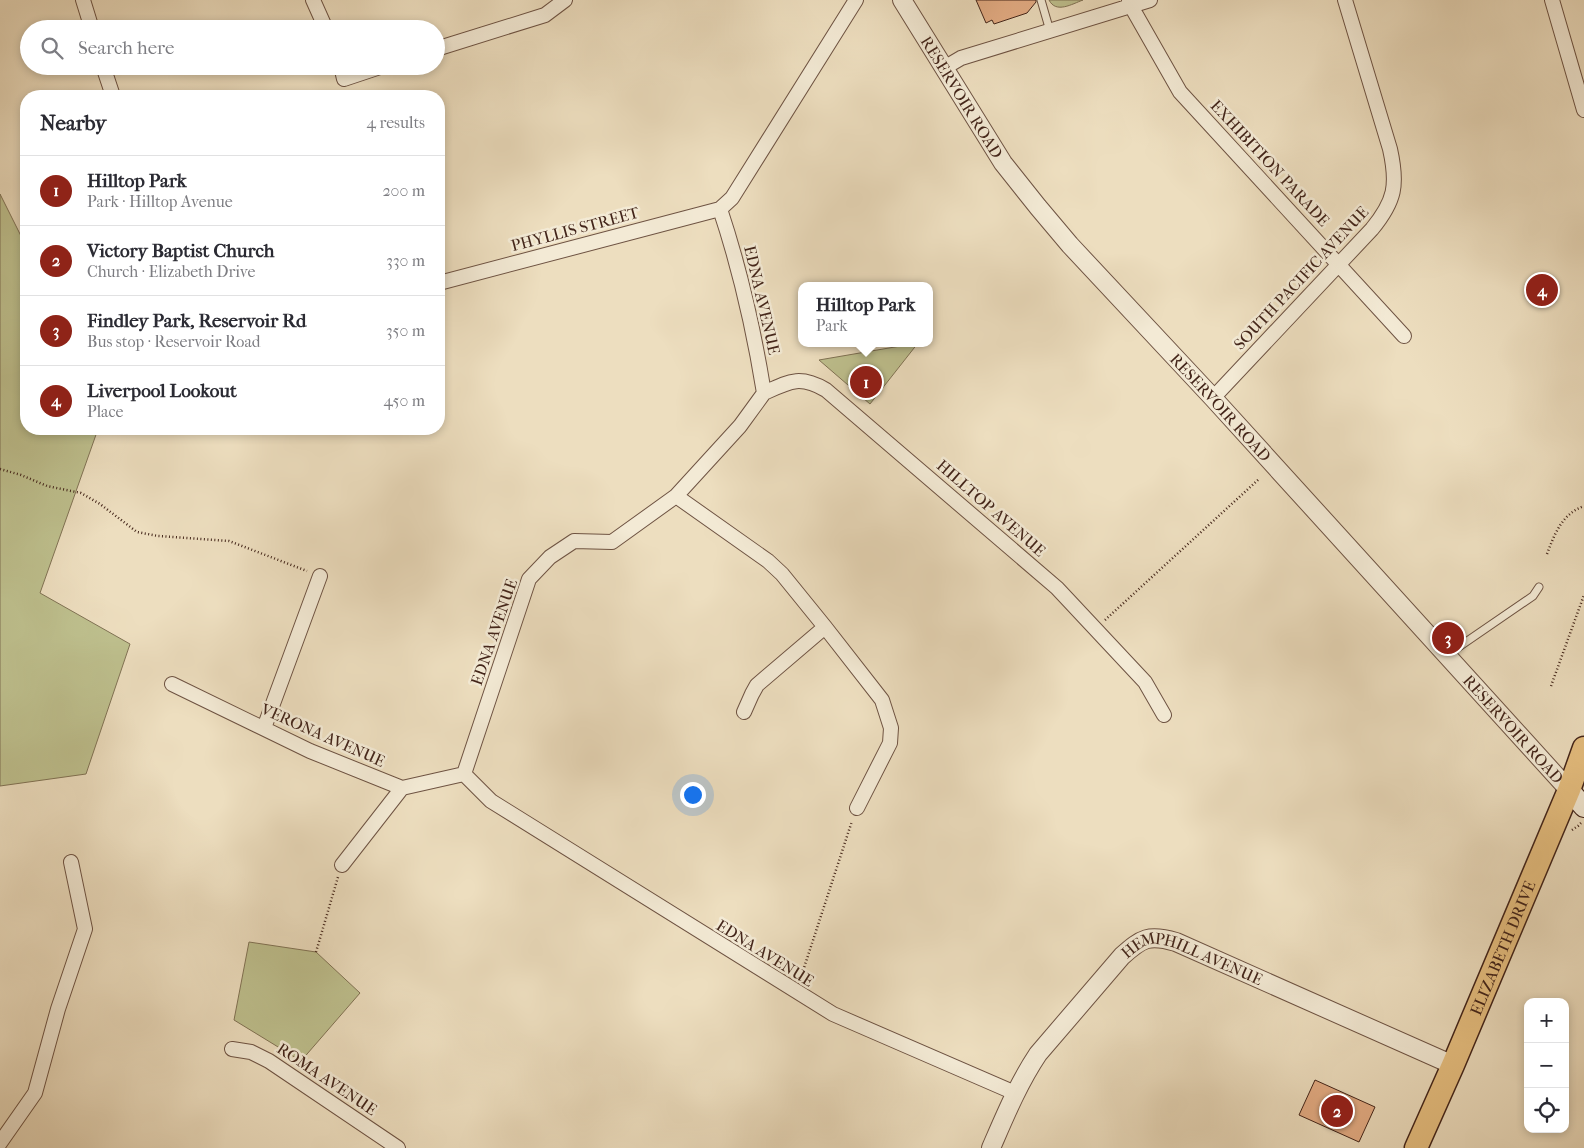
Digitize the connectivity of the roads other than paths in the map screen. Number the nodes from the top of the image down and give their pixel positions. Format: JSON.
{"nodes":[{"id":1,"x":83,"y":0,"type":"edge"},
{"id":2,"x":313,"y":0,"type":"edge"},
{"id":3,"x":565,"y":0,"type":"edge"},
{"id":4,"x":856,"y":0,"type":"edge"},
{"id":5,"x":902,"y":0,"type":"edge"},
{"id":6,"x":1041,"y":0,"type":"edge"},
{"id":7,"x":1150,"y":0,"type":"edge"},
{"id":8,"x":1346,"y":0,"type":"edge"},
{"id":9,"x":1552,"y":0,"type":"edge"},
{"id":10,"x":1130,"y":3,"type":"edge"},
{"id":11,"x":89,"y":20,"type":"edge"},
{"id":12,"x":322,"y":20,"type":"edge"},
{"id":13,"x":1050,"y":31,"type":"junction"},
{"id":14,"x":445,"y":47,"type":"edge"},
{"id":15,"x":944,"y":68,"type":"junction"},
{"id":16,"x":107,"y":75,"type":"edge"},
{"id":17,"x":343,"y":75,"type":"edge"},
{"id":18,"x":356,"y":75,"type":"edge"},
{"id":19,"x":111,"y":90,"type":"edge"},
{"id":20,"x":1584,"y":110,"type":"edge"},
{"id":21,"x":720,"y":209,"type":"junction"},
{"id":22,"x":1339,"y":264,"type":"junction"},
{"id":23,"x":445,"y":281,"type":"edge"},
{"id":24,"x":1404,"y":336,"type":"dead end"},
{"id":25,"x":764,"y":393,"type":"junction"},
{"id":26,"x":1213,"y":398,"type":"junction"},
{"id":27,"x":676,"y":496,"type":"junction"},
{"id":28,"x":320,"y":576,"type":"road end"},
{"id":29,"x":1539,"y":587,"type":"dead end"},
{"id":30,"x":825,"y":627,"type":"junction"},
{"id":31,"x":1446,"y":656,"type":"junction"},
{"id":32,"x":172,"y":684,"type":"dead end"},
{"id":33,"x":744,"y":712,"type":"dead end"},
{"id":34,"x":1164,"y":715,"type":"dead end"},
{"id":35,"x":264,"y":728,"type":"junction"},
{"id":36,"x":1584,"y":748,"type":"edge"},
{"id":37,"x":464,"y":774,"type":"junction"},
{"id":38,"x":402,"y":788,"type":"junction"},
{"id":39,"x":1569,"y":790,"type":"junction"},
{"id":40,"x":1584,"y":807,"type":"edge"},
{"id":41,"x":856,"y":808,"type":"road end"},
{"id":42,"x":70,"y":862,"type":"dead end"},
{"id":43,"x":342,"y":865,"type":"road end"},
{"id":44,"x":232,"y":1049,"type":"dead end"},
{"id":45,"x":1453,"y":1065,"type":"junction"},
{"id":46,"x":1015,"y":1093,"type":"junction"},
{"id":47,"x":0,"y":1143,"type":"edge"},
{"id":48,"x":398,"y":1148,"type":"edge"},
{"id":49,"x":991,"y":1148,"type":"edge"},
{"id":50,"x":1416,"y":1148,"type":"edge"}],
"edges":[{"from":1,"to":11,"type":"street"},
{"from":2,"to":12,"type":"street"},
{"from":3,"to":14,"type":"street"},
{"from":4,"to":21,"type":"street"},
{"from":5,"to":15,"type":"street","name":"RESERVOIR ROAD"},
{"from":6,"to":13,"type":"lane"},
{"from":7,"to":10,"type":"street"},
{"from":8,"to":22,"type":"street","name":"SOUTH PACIFIC AVENUE"},
{"from":9,"to":20,"type":"street"},
{"from":10,"to":13,"type":"street"},
{"from":10,"to":22,"type":"street","name":"EXHIBITION PARADE"},
{"from":13,"to":15,"type":"street"},
{"from":15,"to":26,"type":"street","name":"RESERVOIR ROAD"},
{"from":16,"to":19,"type":"street"},
{"from":17,"to":18,"type":"street"},
{"from":21,"to":23,"type":"street","name":"PHYLLIS STREET"},
{"from":21,"to":25,"type":"street","name":"EDNA AVENUE"},
{"from":22,"to":24,"type":"street","name":"EXHIBITION PARADE"},
{"from":22,"to":26,"type":"street","name":"SOUTH PACIFIC AVENUE"},
{"from":25,"to":27,"type":"street","name":"EDNA AVENUE"},
{"from":25,"to":34,"type":"street","name":"HILLTOP AVENUE"},
{"from":26,"to":31,"type":"street","name":"RESERVOIR ROAD"},
{"from":27,"to":30,"type":"street"},
{"from":27,"to":37,"type":"street","name":"EDNA AVENUE"},
{"from":28,"to":35,"type":"street"},
{"from":29,"to":31,"type":"lane"},
{"from":30,"to":33,"type":"street"},
{"from":30,"to":41,"type":"street"},
{"from":31,"to":39,"type":"street","name":"RESERVOIR ROAD"},
{"from":32,"to":35,"type":"street","name":"VERONA AVENUE"},
{"from":35,"to":38,"type":"street","name":"VERONA AVENUE"},
{"from":36,"to":39,"type":"main road","name":"ELIZABETH DRIVE"},
{"from":37,"to":38,"type":"street"},
{"from":37,"to":46,"type":"street","name":"EDNA AVENUE"},
{"from":38,"to":43,"type":"street"},
{"from":39,"to":40,"type":"main road"},
{"from":39,"to":45,"type":"main road","name":"ELIZABETH DRIVE"},
{"from":42,"to":47,"type":"street"},
{"from":44,"to":48,"type":"street","name":"ROMA AVENUE"},
{"from":45,"to":46,"type":"street","name":"HEMPHILL AVENUE"},
{"from":45,"to":50,"type":"main road","name":"ELIZABETH DRIVE"},
{"from":46,"to":49,"type":"street","name":"HEMPHILL AVENUE"}]}
